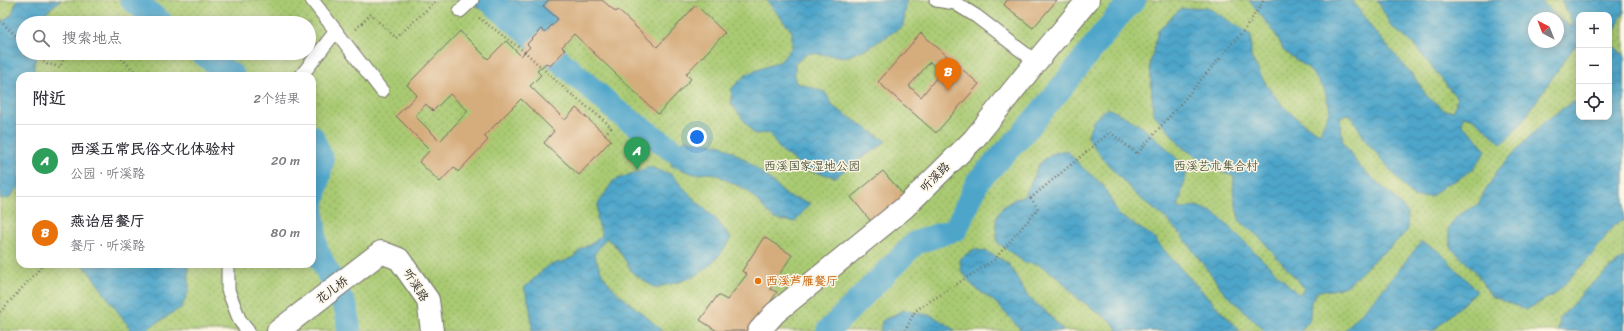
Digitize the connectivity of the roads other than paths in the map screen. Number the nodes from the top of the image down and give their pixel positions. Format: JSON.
{"nodes":[{"id":1,"x":312,"y":0,"type":"edge"},
{"id":2,"x":472,"y":0,"type":"edge"},
{"id":3,"x":936,"y":0,"type":"edge"},
{"id":4,"x":1088,"y":0,"type":"edge"},
{"id":5,"x":460,"y":11,"type":"road end"},
{"id":6,"x":340,"y":36,"type":"junction"},
{"id":7,"x":1036,"y":62,"type":"junction"},
{"id":8,"x":305,"y":72,"type":"edge"},
{"id":9,"x":382,"y":91,"type":"dead end"},
{"id":10,"x":381,"y":252,"type":"joint"},
{"id":11,"x":228,"y":268,"type":"edge"},
{"id":12,"x":280,"y":329,"type":"edge"},
{"id":13,"x":248,"y":331,"type":"edge"},
{"id":14,"x":432,"y":331,"type":"edge"},
{"id":15,"x":759,"y":331,"type":"edge"}],
"edges":[{"from":1,"to":6,"type":"lane"},
{"from":2,"to":5,"type":"lane"},
{"from":3,"to":7,"type":"lane"},
{"from":4,"to":7,"type":"street","name":"听溪路"},
{"from":6,"to":8,"type":"lane"},
{"from":6,"to":9,"type":"lane"},
{"from":7,"to":15,"type":"street","name":"听溪路"},
{"from":10,"to":12,"type":"street","name":"花儿桥"},
{"from":10,"to":14,"type":"street","name":"听溪路"},
{"from":11,"to":13,"type":"lane"}]}
